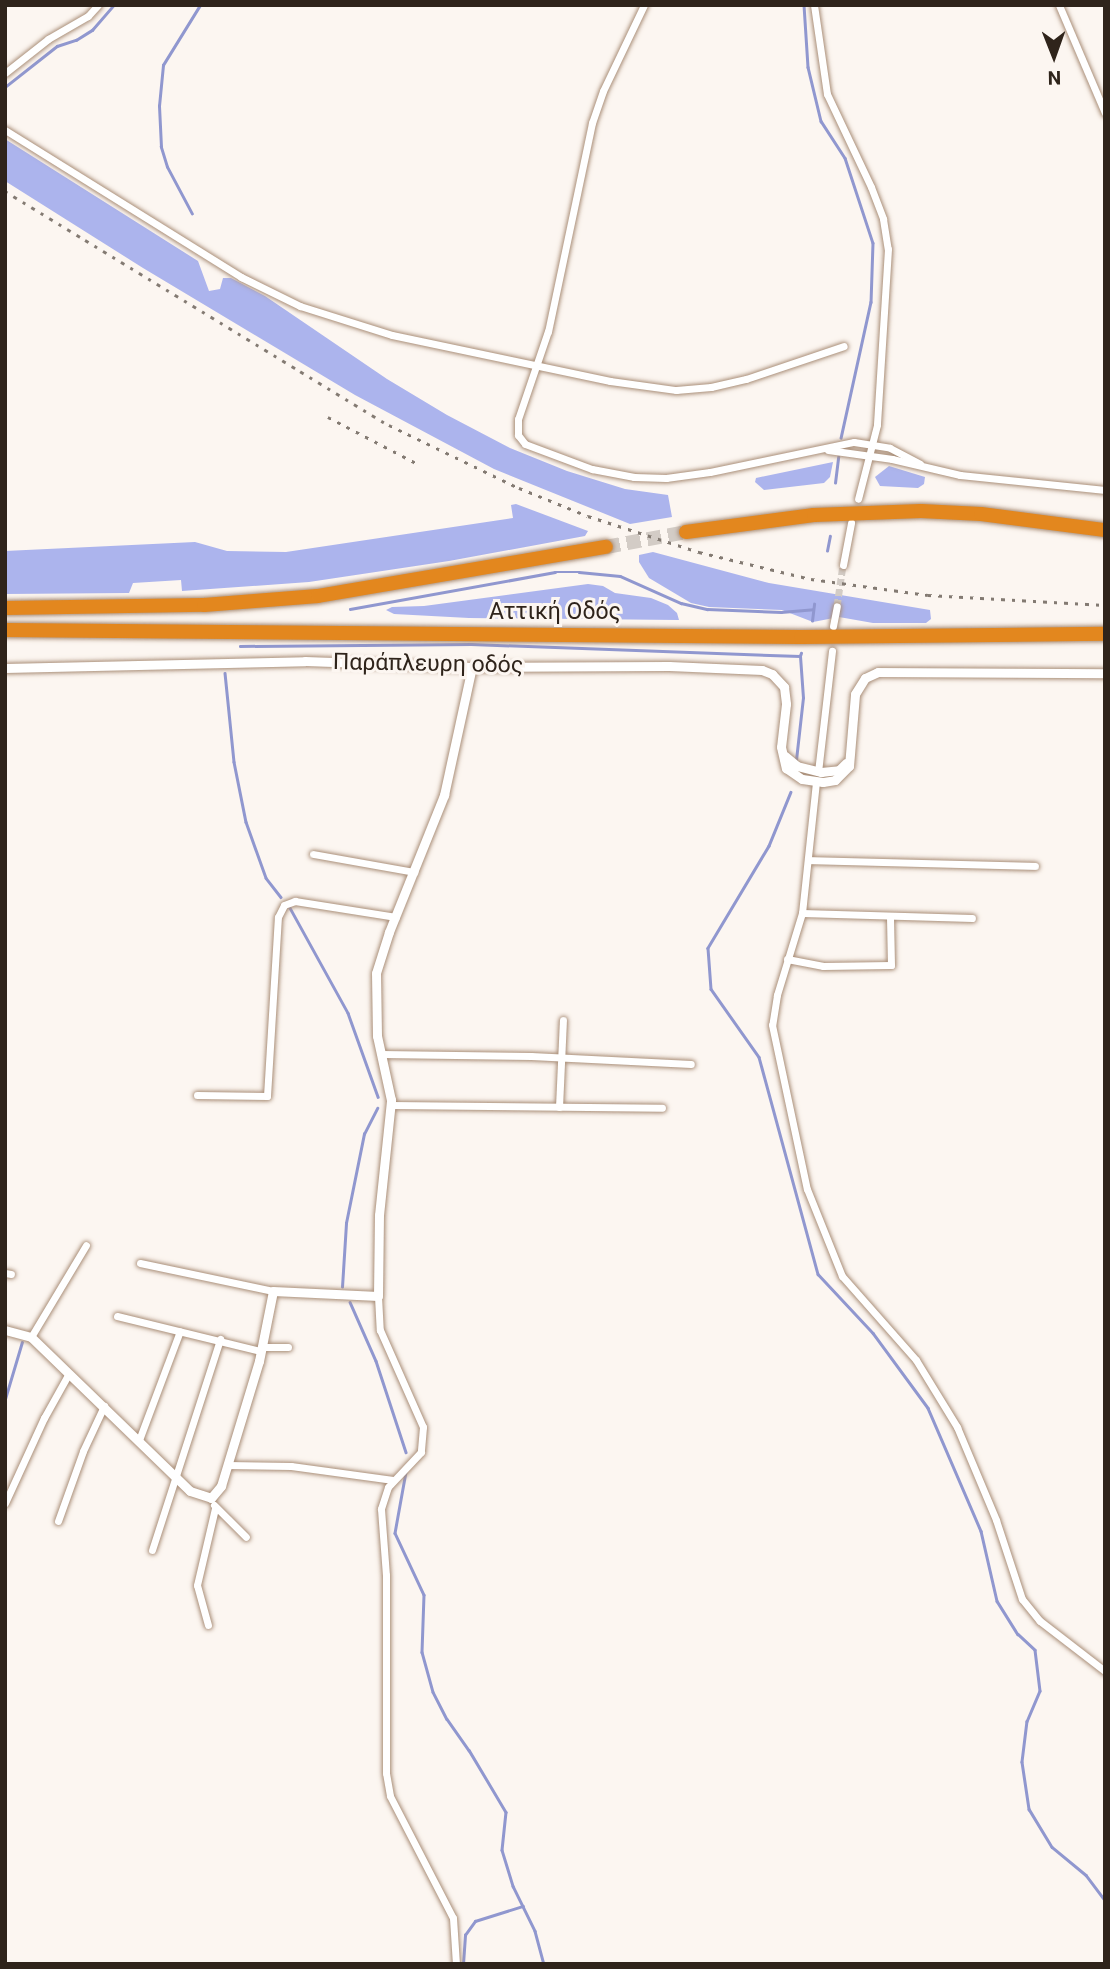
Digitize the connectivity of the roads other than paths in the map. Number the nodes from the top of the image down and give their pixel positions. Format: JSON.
{"nodes":[{"id":1,"x":98,"y":5,"type":"edge"},
{"id":2,"x":645,"y":5,"type":"edge"},
{"id":3,"x":814,"y":5,"type":"edge"},
{"id":4,"x":1059,"y":5,"type":"edge"},
{"id":5,"x":5,"y":73,"type":"edge"},
{"id":6,"x":1105,"y":113,"type":"edge"},
{"id":7,"x":5,"y":130,"type":"edge"},
{"id":8,"x":844,"y":346,"type":"dead end"},
{"id":9,"x":537,"y":366,"type":"junction"},
{"id":10,"x":872,"y":443,"type":"junction"},
{"id":11,"x":828,"y":450,"type":"junction"},
{"id":12,"x":869,"y":455,"type":"junction"},
{"id":13,"x":920,"y":464,"type":"junction"},
{"id":14,"x":1105,"y":490,"type":"edge"},
{"id":15,"x":858,"y":499,"type":"dead end"},
{"id":16,"x":851,"y":523,"type":"dead end"},
{"id":17,"x":1105,"y":530,"type":"edge"},
{"id":18,"x":686,"y":532,"type":"tunnel mouth"},
{"id":19,"x":606,"y":547,"type":"tunnel mouth"},
{"id":20,"x":843,"y":565,"type":"tunnel mouth"},
{"id":21,"x":837,"y":606,"type":"tunnel mouth"},
{"id":22,"x":5,"y":608,"type":"edge"},
{"id":23,"x":833,"y":626,"type":"dead end"},
{"id":24,"x":5,"y":630,"type":"edge"},
{"id":25,"x":1105,"y":635,"type":"edge"},
{"id":26,"x":832,"y":651,"type":"dead end"},
{"id":27,"x":472,"y":667,"type":"junction"},
{"id":28,"x":5,"y":668,"type":"edge"},
{"id":29,"x":1105,"y":673,"type":"edge"},
{"id":30,"x":817,"y":777,"type":"junction"},
{"id":31,"x":313,"y":854,"type":"dead end"},
{"id":32,"x":808,"y":860,"type":"junction"},
{"id":33,"x":1035,"y":866,"type":"dead end"},
{"id":34,"x":414,"y":872,"type":"junction"},
{"id":35,"x":802,"y":913,"type":"junction"},
{"id":36,"x":396,"y":917,"type":"junction"},
{"id":37,"x":890,"y":917,"type":"junction"},
{"id":38,"x":972,"y":918,"type":"dead end"},
{"id":39,"x":788,"y":959,"type":"junction"},
{"id":40,"x":563,"y":1020,"type":"dead end"},
{"id":41,"x":381,"y":1054,"type":"junction"},
{"id":42,"x":561,"y":1057,"type":"junction"},
{"id":43,"x":691,"y":1064,"type":"dead end"},
{"id":44,"x":197,"y":1095,"type":"dead end"},
{"id":45,"x":391,"y":1105,"type":"junction"},
{"id":46,"x":559,"y":1107,"type":"junction"},
{"id":47,"x":663,"y":1108,"type":"dead end"},
{"id":48,"x":86,"y":1245,"type":"dead end"},
{"id":49,"x":140,"y":1263,"type":"dead end"},
{"id":50,"x":273,"y":1291,"type":"junction"},
{"id":51,"x":378,"y":1296,"type":"junction"},
{"id":52,"x":117,"y":1316,"type":"dead end"},
{"id":53,"x":5,"y":1330,"type":"edge"},
{"id":54,"x":180,"y":1331,"type":"junction"},
{"id":55,"x":31,"y":1337,"type":"junction"},
{"id":56,"x":220,"y":1339,"type":"junction"},
{"id":57,"x":288,"y":1347,"type":"dead end"},
{"id":58,"x":261,"y":1349,"type":"junction"},
{"id":59,"x":69,"y":1373,"type":"junction"},
{"id":60,"x":104,"y":1406,"type":"junction"},
{"id":61,"x":139,"y":1440,"type":"junction"},
{"id":62,"x":227,"y":1465,"type":"junction"},
{"id":63,"x":176,"y":1477,"type":"junction"},
{"id":64,"x":393,"y":1480,"type":"junction"},
{"id":65,"x":5,"y":1503,"type":"edge"},
{"id":66,"x":213,"y":1503,"type":"junction"},
{"id":67,"x":58,"y":1521,"type":"dead end"},
{"id":68,"x":246,"y":1538,"type":"dead end"},
{"id":69,"x":152,"y":1550,"type":"dead end"},
{"id":70,"x":208,"y":1625,"type":"dead end"},
{"id":71,"x":1105,"y":1671,"type":"edge"},
{"id":72,"x":456,"y":1964,"type":"edge"}],
"edges":[{"from":1,"to":5,"type":"street"},
{"from":2,"to":9,"type":"street"},
{"from":3,"to":10,"type":"street"},
{"from":4,"to":6,"type":"street"},
{"from":7,"to":9,"type":"street"},
{"from":8,"to":9,"type":"street"},
{"from":9,"to":11,"type":"street"},
{"from":10,"to":11,"type":"street"},
{"from":10,"to":12,"type":"street"},
{"from":10,"to":13,"type":"street"},
{"from":11,"to":12,"type":"street"},
{"from":12,"to":13,"type":"street"},
{"from":12,"to":15,"type":"street"},
{"from":13,"to":14,"type":"street"},
{"from":16,"to":20,"type":"street"},
{"from":17,"to":18,"type":"highway"},
{"from":19,"to":22,"type":"highway","name":"Αττική Οδός"},
{"from":21,"to":23,"type":"street"},
{"from":24,"to":25,"type":"highway","name":"Αττική Οδός"},
{"from":26,"to":30,"type":"street"},
{"from":27,"to":28,"type":"street","name":"Παράπλευρη οδός"},
{"from":27,"to":30,"type":"street","name":"Παράπλευρη οδός"},
{"from":27,"to":34,"type":"street"},
{"from":29,"to":30,"type":"street"},
{"from":30,"to":32,"type":"street"},
{"from":31,"to":34,"type":"street"},
{"from":32,"to":33,"type":"street"},
{"from":32,"to":35,"type":"street"},
{"from":34,"to":36,"type":"street"},
{"from":35,"to":37,"type":"street"},
{"from":35,"to":39,"type":"street"},
{"from":36,"to":41,"type":"street"},
{"from":36,"to":44,"type":"street"},
{"from":37,"to":38,"type":"street"},
{"from":37,"to":39,"type":"street"},
{"from":39,"to":71,"type":"street"},
{"from":40,"to":42,"type":"street"},
{"from":41,"to":42,"type":"street"},
{"from":41,"to":45,"type":"street"},
{"from":42,"to":43,"type":"street"},
{"from":42,"to":46,"type":"street"},
{"from":45,"to":46,"type":"street"},
{"from":45,"to":51,"type":"street"},
{"from":46,"to":47,"type":"street"},
{"from":48,"to":55,"type":"street"},
{"from":49,"to":50,"type":"street"},
{"from":50,"to":51,"type":"street"},
{"from":50,"to":58,"type":"street"},
{"from":51,"to":64,"type":"street"},
{"from":52,"to":54,"type":"street"},
{"from":53,"to":55,"type":"street"},
{"from":54,"to":56,"type":"street"},
{"from":54,"to":61,"type":"street"},
{"from":55,"to":59,"type":"street"},
{"from":56,"to":58,"type":"street"},
{"from":56,"to":63,"type":"street"},
{"from":57,"to":58,"type":"street"},
{"from":58,"to":62,"type":"street"},
{"from":59,"to":60,"type":"street"},
{"from":59,"to":65,"type":"street"},
{"from":60,"to":61,"type":"street"},
{"from":60,"to":67,"type":"street"},
{"from":61,"to":63,"type":"street"},
{"from":62,"to":64,"type":"street"},
{"from":62,"to":66,"type":"street"},
{"from":63,"to":66,"type":"street"},
{"from":63,"to":69,"type":"street"},
{"from":64,"to":72,"type":"street"},
{"from":66,"to":68,"type":"street"},
{"from":66,"to":70,"type":"street"}]}
